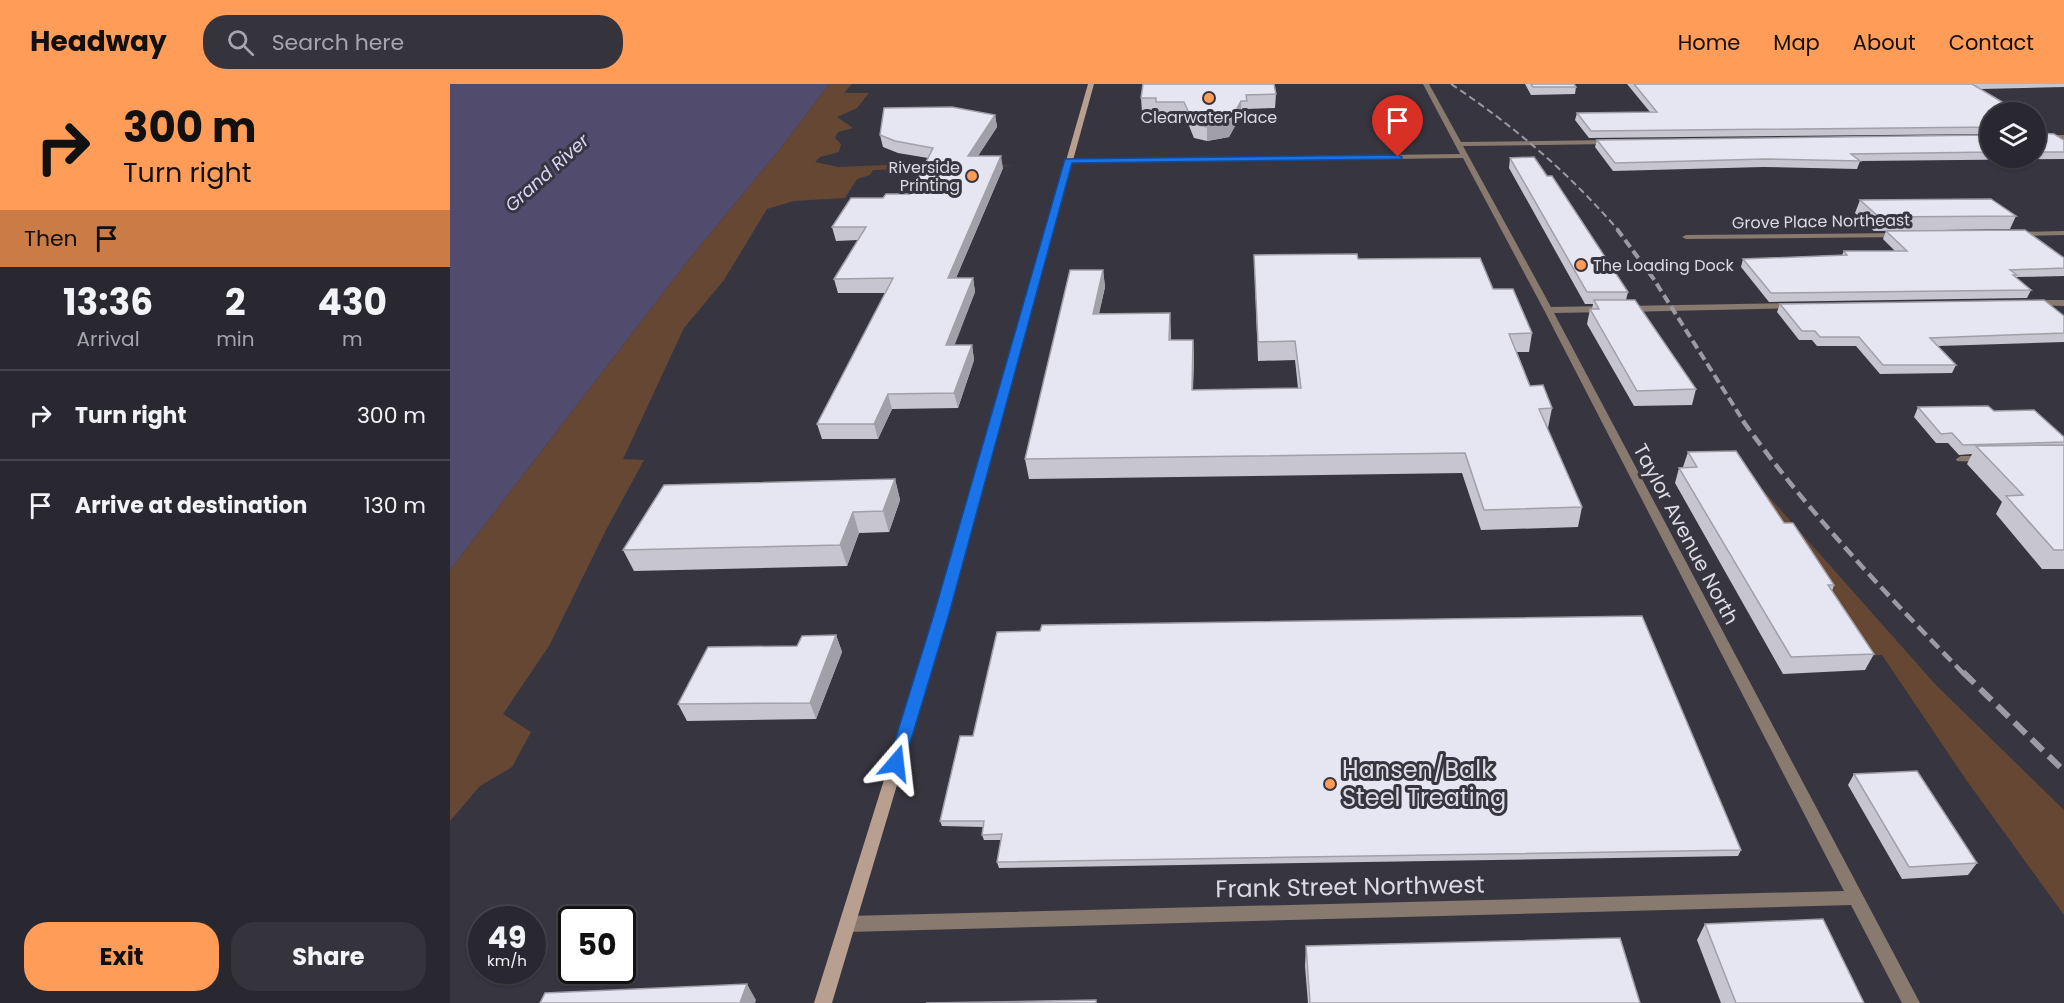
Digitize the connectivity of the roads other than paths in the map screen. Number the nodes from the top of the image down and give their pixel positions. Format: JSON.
{"nodes":[{"id":1,"x":1091,"y":84,"type":"edge"},
{"id":2,"x":1426,"y":84,"type":"edge"},
{"id":3,"x":2046,"y":137,"type":"edge"},
{"id":4,"x":2064,"y":137,"type":"edge"},
{"id":5,"x":1615,"y":142,"type":"edge"},
{"id":6,"x":1459,"y":144,"type":"junction"},
{"id":7,"x":1466,"y":156,"type":"junction"},
{"id":8,"x":1068,"y":161,"type":"junction"},
{"id":9,"x":2064,"y":233,"type":"edge"},
{"id":10,"x":2005,"y":234,"type":"edge"},
{"id":11,"x":1910,"y":235,"type":"edge"},
{"id":12,"x":1686,"y":237,"type":"dead end"},
{"id":13,"x":2064,"y":303,"type":"edge"},
{"id":14,"x":2017,"y":304,"type":"edge"},
{"id":15,"x":1806,"y":306,"type":"edge"},
{"id":16,"x":1548,"y":310,"type":"junction"},
{"id":17,"x":1961,"y":459,"type":"edge"},
{"id":18,"x":1994,"y":459,"type":"edge"},
{"id":19,"x":1855,"y":897,"type":"junction"},
{"id":20,"x":847,"y":924,"type":"junction"},
{"id":21,"x":823,"y":1003,"type":"edge"},
{"id":22,"x":1911,"y":1003,"type":"edge"}],
"edges":[{"from":1,"to":8,"type":"main road"},
{"from":2,"to":6,"type":"street","name":"Taylor Avenue North"},
{"from":3,"to":4,"type":"street"},
{"from":5,"to":6,"type":"street"},
{"from":6,"to":7,"type":"street","name":"Taylor Avenue North"},
{"from":7,"to":8,"type":"street"},
{"from":7,"to":16,"type":"street","name":"Taylor Avenue North"},
{"from":8,"to":20,"type":"main road"},
{"from":9,"to":10,"type":"street"},
{"from":11,"to":12,"type":"street","name":"Grove Place Northeast"},
{"from":13,"to":14,"type":"street"},
{"from":15,"to":16,"type":"street"},
{"from":16,"to":19,"type":"street","name":"Taylor Avenue North"},
{"from":17,"to":18,"type":"street"},
{"from":19,"to":20,"type":"street","name":"Frank Street Northwest"},
{"from":19,"to":22,"type":"street","name":"Taylor Avenue North"},
{"from":20,"to":21,"type":"main road"}]}
